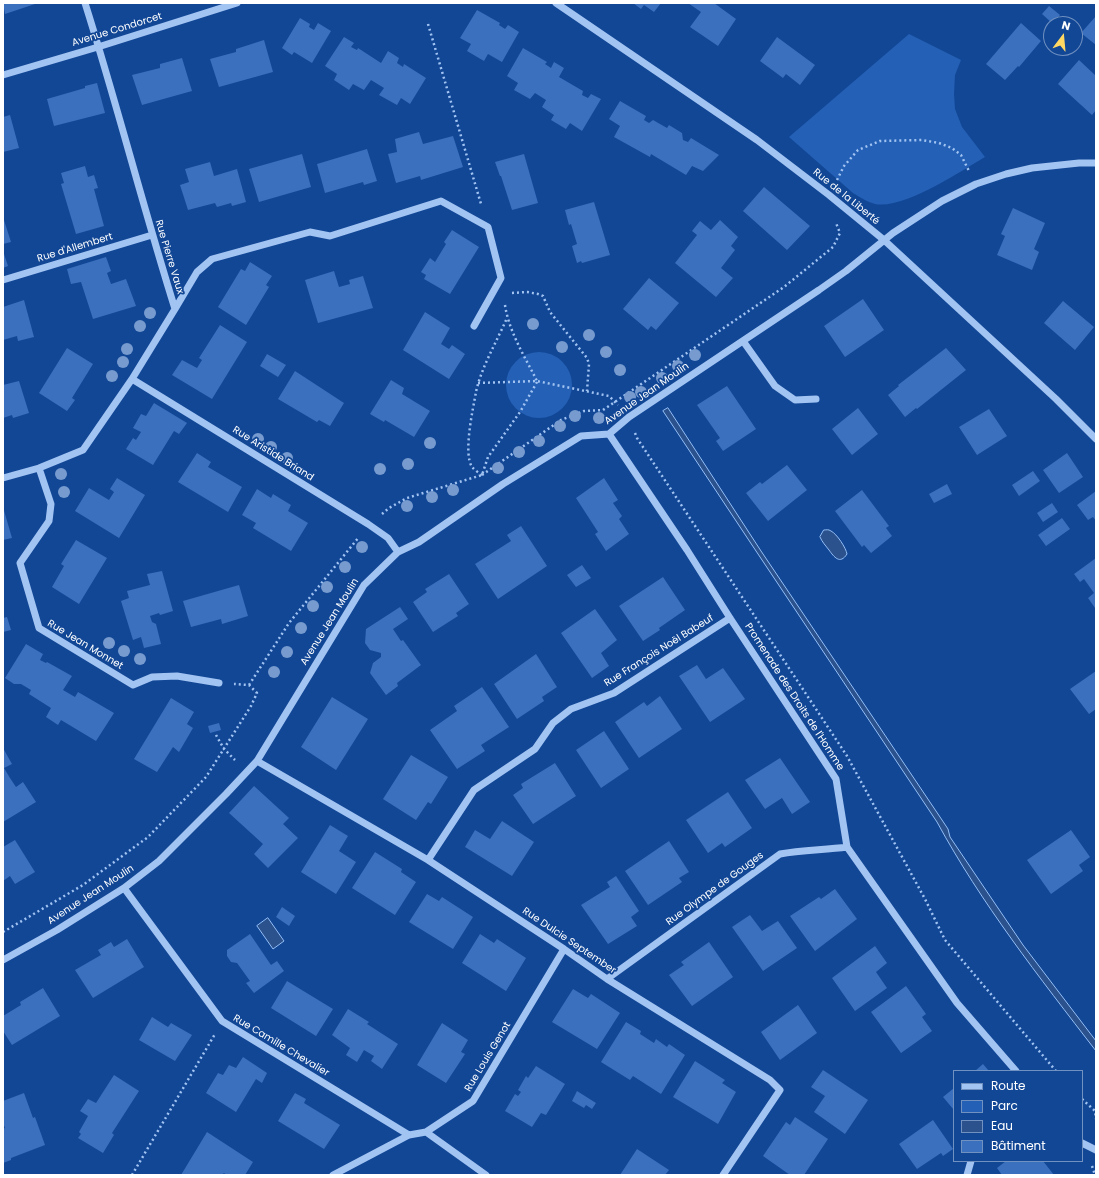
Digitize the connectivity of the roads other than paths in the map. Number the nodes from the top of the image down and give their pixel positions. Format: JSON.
{"nodes":[{"id":1,"x":85,"y":3,"type":"edge"},
{"id":2,"x":237,"y":3,"type":"edge"},
{"id":3,"x":556,"y":3,"type":"edge"},
{"id":4,"x":98,"y":47,"type":"junction"},
{"id":5,"x":3,"y":75,"type":"edge"},
{"id":6,"x":1096,"y":163,"type":"edge"},
{"id":7,"x":152,"y":235,"type":"junction"},
{"id":8,"x":884,"y":240,"type":"junction"},
{"id":9,"x":3,"y":280,"type":"edge"},
{"id":10,"x":175,"y":308,"type":"junction"},
{"id":11,"x":474,"y":326,"type":"dead end"},
{"id":12,"x":743,"y":341,"type":"junction"},
{"id":13,"x":132,"y":379,"type":"junction"},
{"id":14,"x":816,"y":399,"type":"dead end"},
{"id":15,"x":609,"y":434,"type":"junction"},
{"id":16,"x":1096,"y":439,"type":"edge"},
{"id":17,"x":39,"y":468,"type":"junction"},
{"id":18,"x":3,"y":478,"type":"edge"},
{"id":19,"x":398,"y":552,"type":"junction"},
{"id":20,"x":730,"y":618,"type":"junction"},
{"id":21,"x":219,"y":683,"type":"road end"},
{"id":22,"x":257,"y":761,"type":"junction"},
{"id":23,"x":847,"y":848,"type":"junction"},
{"id":24,"x":428,"y":860,"type":"junction"},
{"id":25,"x":124,"y":888,"type":"junction"},
{"id":26,"x":564,"y":950,"type":"junction"},
{"id":27,"x":3,"y":960,"type":"edge"},
{"id":28,"x":607,"y":979,"type":"junction"},
{"id":29,"x":1015,"y":1070,"type":"edge"},
{"id":30,"x":426,"y":1132,"type":"junction"},
{"id":31,"x":409,"y":1135,"type":"junction"},
{"id":32,"x":1083,"y":1144,"type":"edge"},
{"id":33,"x":1096,"y":1150,"type":"edge"},
{"id":34,"x":971,"y":1162,"type":"edge"},
{"id":35,"x":334,"y":1175,"type":"edge"},
{"id":36,"x":486,"y":1175,"type":"edge"},
{"id":37,"x":723,"y":1175,"type":"edge"},
{"id":38,"x":967,"y":1175,"type":"edge"}],
"edges":[{"from":1,"to":4,"type":"street","name":"Rue Pierre Vaux"},
{"from":2,"to":4,"type":"street","name":"Avenue Condorcet"},
{"from":3,"to":8,"type":"street","name":"Rue de la Liberté"},
{"from":4,"to":5,"type":"street","name":"Avenue Condorcet"},
{"from":4,"to":7,"type":"street","name":"Rue Pierre Vaux"},
{"from":6,"to":8,"type":"street","name":"Avenue Jean Moulin"},
{"from":7,"to":9,"type":"street","name":"Rue d'Allembert"},
{"from":7,"to":10,"type":"street","name":"Rue Pierre Vaux"},
{"from":8,"to":12,"type":"street","name":"Avenue Jean Moulin"},
{"from":8,"to":16,"type":"street","name":"Rue de la Liberté"},
{"from":10,"to":11,"type":"street"},
{"from":10,"to":13,"type":"street","name":"Rue Pierre Vaux"},
{"from":12,"to":14,"type":"street"},
{"from":12,"to":15,"type":"street","name":"Avenue Jean Moulin"},
{"from":13,"to":17,"type":"street","name":"Rue Pierre Vaux"},
{"from":13,"to":19,"type":"street","name":"Rue Aristide Briand"},
{"from":15,"to":19,"type":"street","name":"Avenue Jean Moulin"},
{"from":15,"to":20,"type":"street","name":"Promenade des Droits de l'Homme"},
{"from":17,"to":18,"type":"street","name":"Rue Pierre Vaux"},
{"from":17,"to":21,"type":"street","name":"Rue Jean Monnet"},
{"from":19,"to":22,"type":"street","name":"Avenue Jean Moulin"},
{"from":20,"to":23,"type":"street","name":"Promenade des Droits de l'Homme"},
{"from":20,"to":24,"type":"street","name":"Rue François Noël Babeuf"},
{"from":22,"to":24,"type":"street","name":"Rue Dulcie September"},
{"from":22,"to":25,"type":"street","name":"Avenue Jean Moulin"},
{"from":23,"to":28,"type":"street","name":"Rue Olympe de Gouges"},
{"from":23,"to":29,"type":"street","name":"Promenade des Droits de l'Homme"},
{"from":24,"to":26,"type":"street","name":"Rue Dulcie September"},
{"from":25,"to":27,"type":"street","name":"Avenue Jean Moulin"},
{"from":25,"to":31,"type":"street","name":"Rue Camille Chevalier"},
{"from":26,"to":28,"type":"street","name":"Rue Dulcie September"},
{"from":26,"to":30,"type":"street","name":"Rue Louis Genot"},
{"from":28,"to":37,"type":"street","name":"Rue Dulcie September"},
{"from":30,"to":31,"type":"street","name":"Rue Louis Genot"},
{"from":30,"to":36,"type":"street"},
{"from":31,"to":35,"type":"street","name":"Rue Louis Genot"},
{"from":32,"to":33,"type":"street"},
{"from":34,"to":38,"type":"street"}]}
